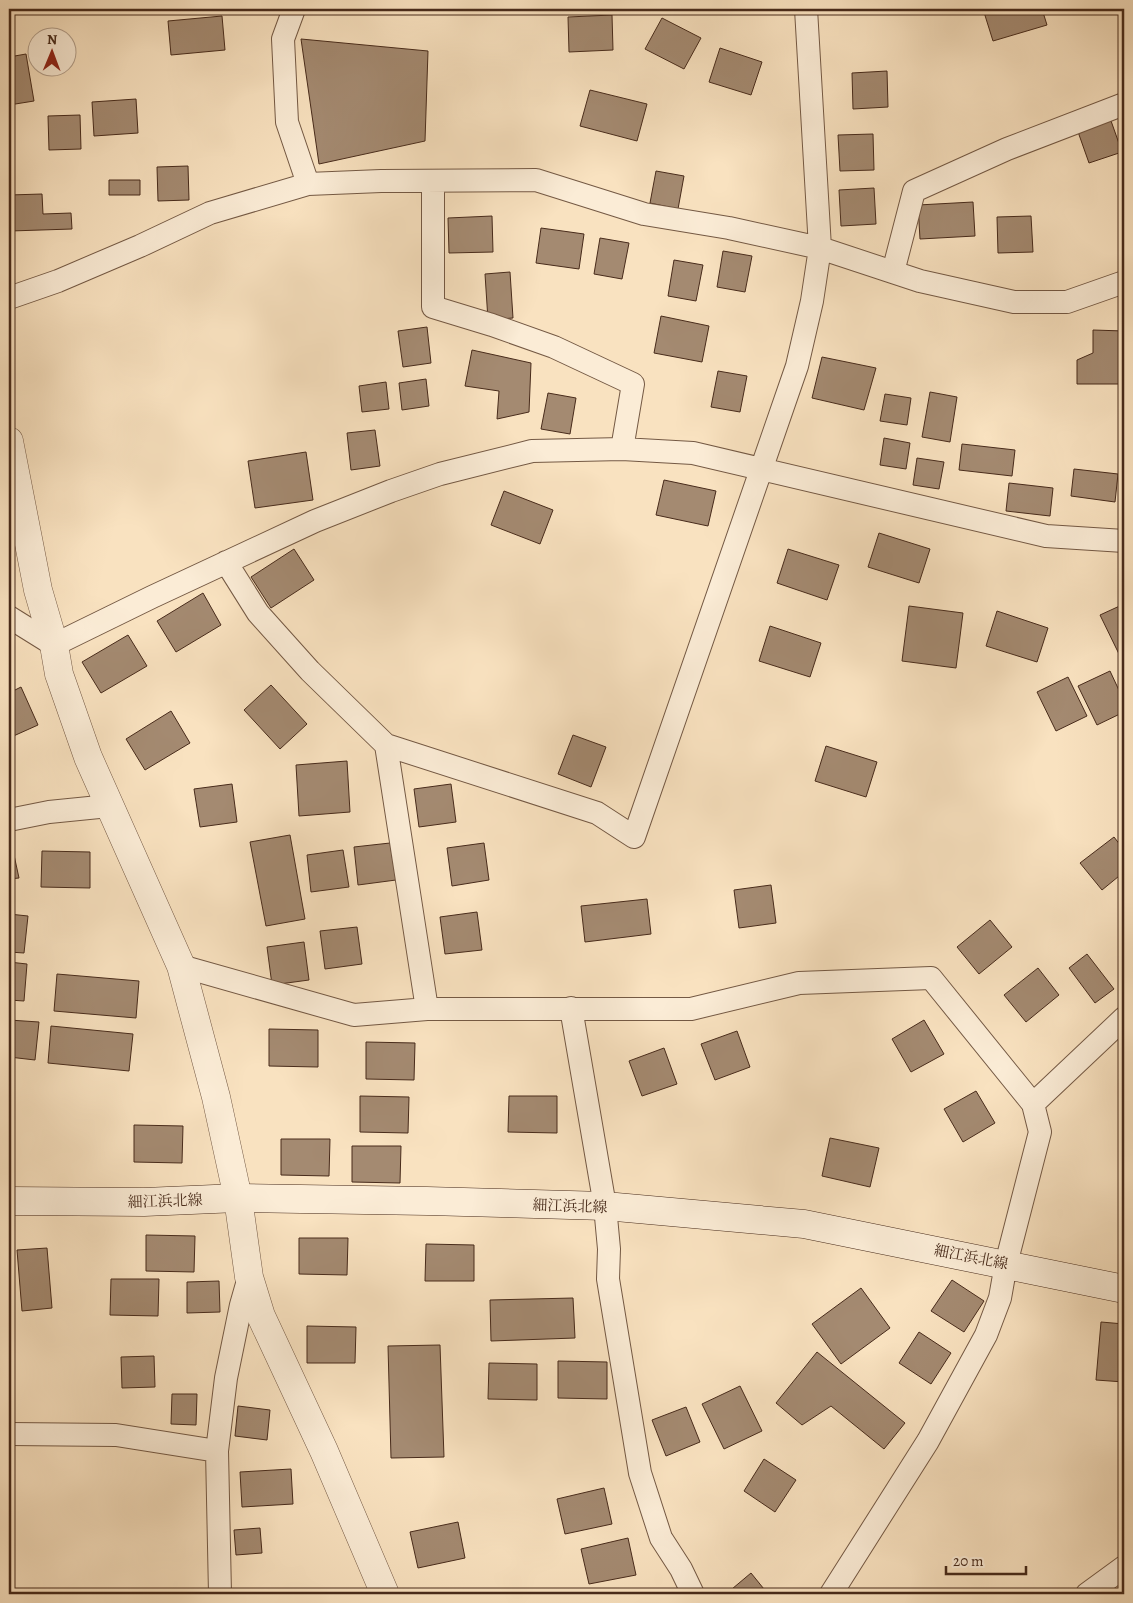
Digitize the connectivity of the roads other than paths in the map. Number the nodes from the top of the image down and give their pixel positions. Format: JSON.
{"nodes":[{"id":1,"x":294,"y":9,"type":"edge"},
{"id":2,"x":806,"y":9,"type":"edge"},
{"id":3,"x":1124,"y":104,"type":"edge"},
{"id":4,"x":434,"y":182,"type":"junction"},
{"id":5,"x":308,"y":184,"type":"junction"},
{"id":6,"x":820,"y":248,"type":"junction"},
{"id":7,"x":893,"y":272,"type":"junction"},
{"id":8,"x":1124,"y":282,"type":"edge"},
{"id":9,"x":9,"y":298,"type":"edge"},
{"id":10,"x":9,"y":441,"type":"edge"},
{"id":11,"x":622,"y":449,"type":"junction"},
{"id":12,"x":761,"y":468,"type":"junction"},
{"id":13,"x":1124,"y":541,"type":"edge"},
{"id":14,"x":226,"y":562,"type":"junction"},
{"id":15,"x":9,"y":617,"type":"edge"},
{"id":16,"x":54,"y":645,"type":"junction"},
{"id":17,"x":386,"y":745,"type":"junction"},
{"id":18,"x":109,"y":806,"type":"junction"},
{"id":19,"x":9,"y":820,"type":"edge"},
{"id":20,"x":181,"y":966,"type":"junction"},
{"id":21,"x":571,"y":1008,"type":"junction"},
{"id":22,"x":427,"y":1009,"type":"junction"},
{"id":23,"x":1124,"y":1018,"type":"edge"},
{"id":24,"x":1033,"y":1104,"type":"junction"},
{"id":25,"x":238,"y":1198,"type":"junction"},
{"id":26,"x":9,"y":1201,"type":"edge"},
{"id":27,"x":605,"y":1206,"type":"junction"},
{"id":28,"x":1006,"y":1264,"type":"junction"},
{"id":29,"x":249,"y":1277,"type":"junction"},
{"id":30,"x":1124,"y":1289,"type":"edge"},
{"id":31,"x":9,"y":1434,"type":"edge"},
{"id":32,"x":217,"y":1451,"type":"junction"},
{"id":33,"x":1124,"y":1567,"type":"edge"},
{"id":34,"x":220,"y":1594,"type":"edge"},
{"id":35,"x":385,"y":1594,"type":"edge"},
{"id":36,"x":693,"y":1594,"type":"edge"},
{"id":37,"x":831,"y":1594,"type":"edge"},
{"id":38,"x":1087,"y":1594,"type":"edge"}],
"edges":[{"from":1,"to":5,"type":"street"},
{"from":2,"to":6,"type":"street"},
{"from":3,"to":7,"type":"street"},
{"from":4,"to":5,"type":"street"},
{"from":4,"to":6,"type":"street"},
{"from":4,"to":11,"type":"street"},
{"from":5,"to":9,"type":"street"},
{"from":6,"to":7,"type":"street"},
{"from":6,"to":12,"type":"street"},
{"from":7,"to":8,"type":"street"},
{"from":10,"to":16,"type":"street"},
{"from":11,"to":12,"type":"street"},
{"from":11,"to":14,"type":"street"},
{"from":12,"to":13,"type":"street"},
{"from":12,"to":17,"type":"street"},
{"from":14,"to":16,"type":"street"},
{"from":14,"to":17,"type":"street"},
{"from":15,"to":16,"type":"street"},
{"from":16,"to":18,"type":"street"},
{"from":17,"to":22,"type":"street"},
{"from":18,"to":19,"type":"street"},
{"from":18,"to":20,"type":"street"},
{"from":20,"to":22,"type":"street"},
{"from":20,"to":25,"type":"street"},
{"from":21,"to":22,"type":"street"},
{"from":21,"to":24,"type":"street"},
{"from":21,"to":27,"type":"street"},
{"from":23,"to":24,"type":"street"},
{"from":24,"to":28,"type":"street"},
{"from":25,"to":26,"type":"street","name":"細江浜北線"},
{"from":25,"to":27,"type":"street","name":"細江浜北線"},
{"from":25,"to":29,"type":"street"},
{"from":27,"to":28,"type":"street","name":"細江浜北線"},
{"from":27,"to":36,"type":"street"},
{"from":28,"to":30,"type":"street","name":"細江浜北線"},
{"from":28,"to":37,"type":"street"},
{"from":29,"to":32,"type":"street"},
{"from":29,"to":35,"type":"street"},
{"from":31,"to":32,"type":"street"},
{"from":32,"to":34,"type":"street"},
{"from":33,"to":38,"type":"street"}]}
